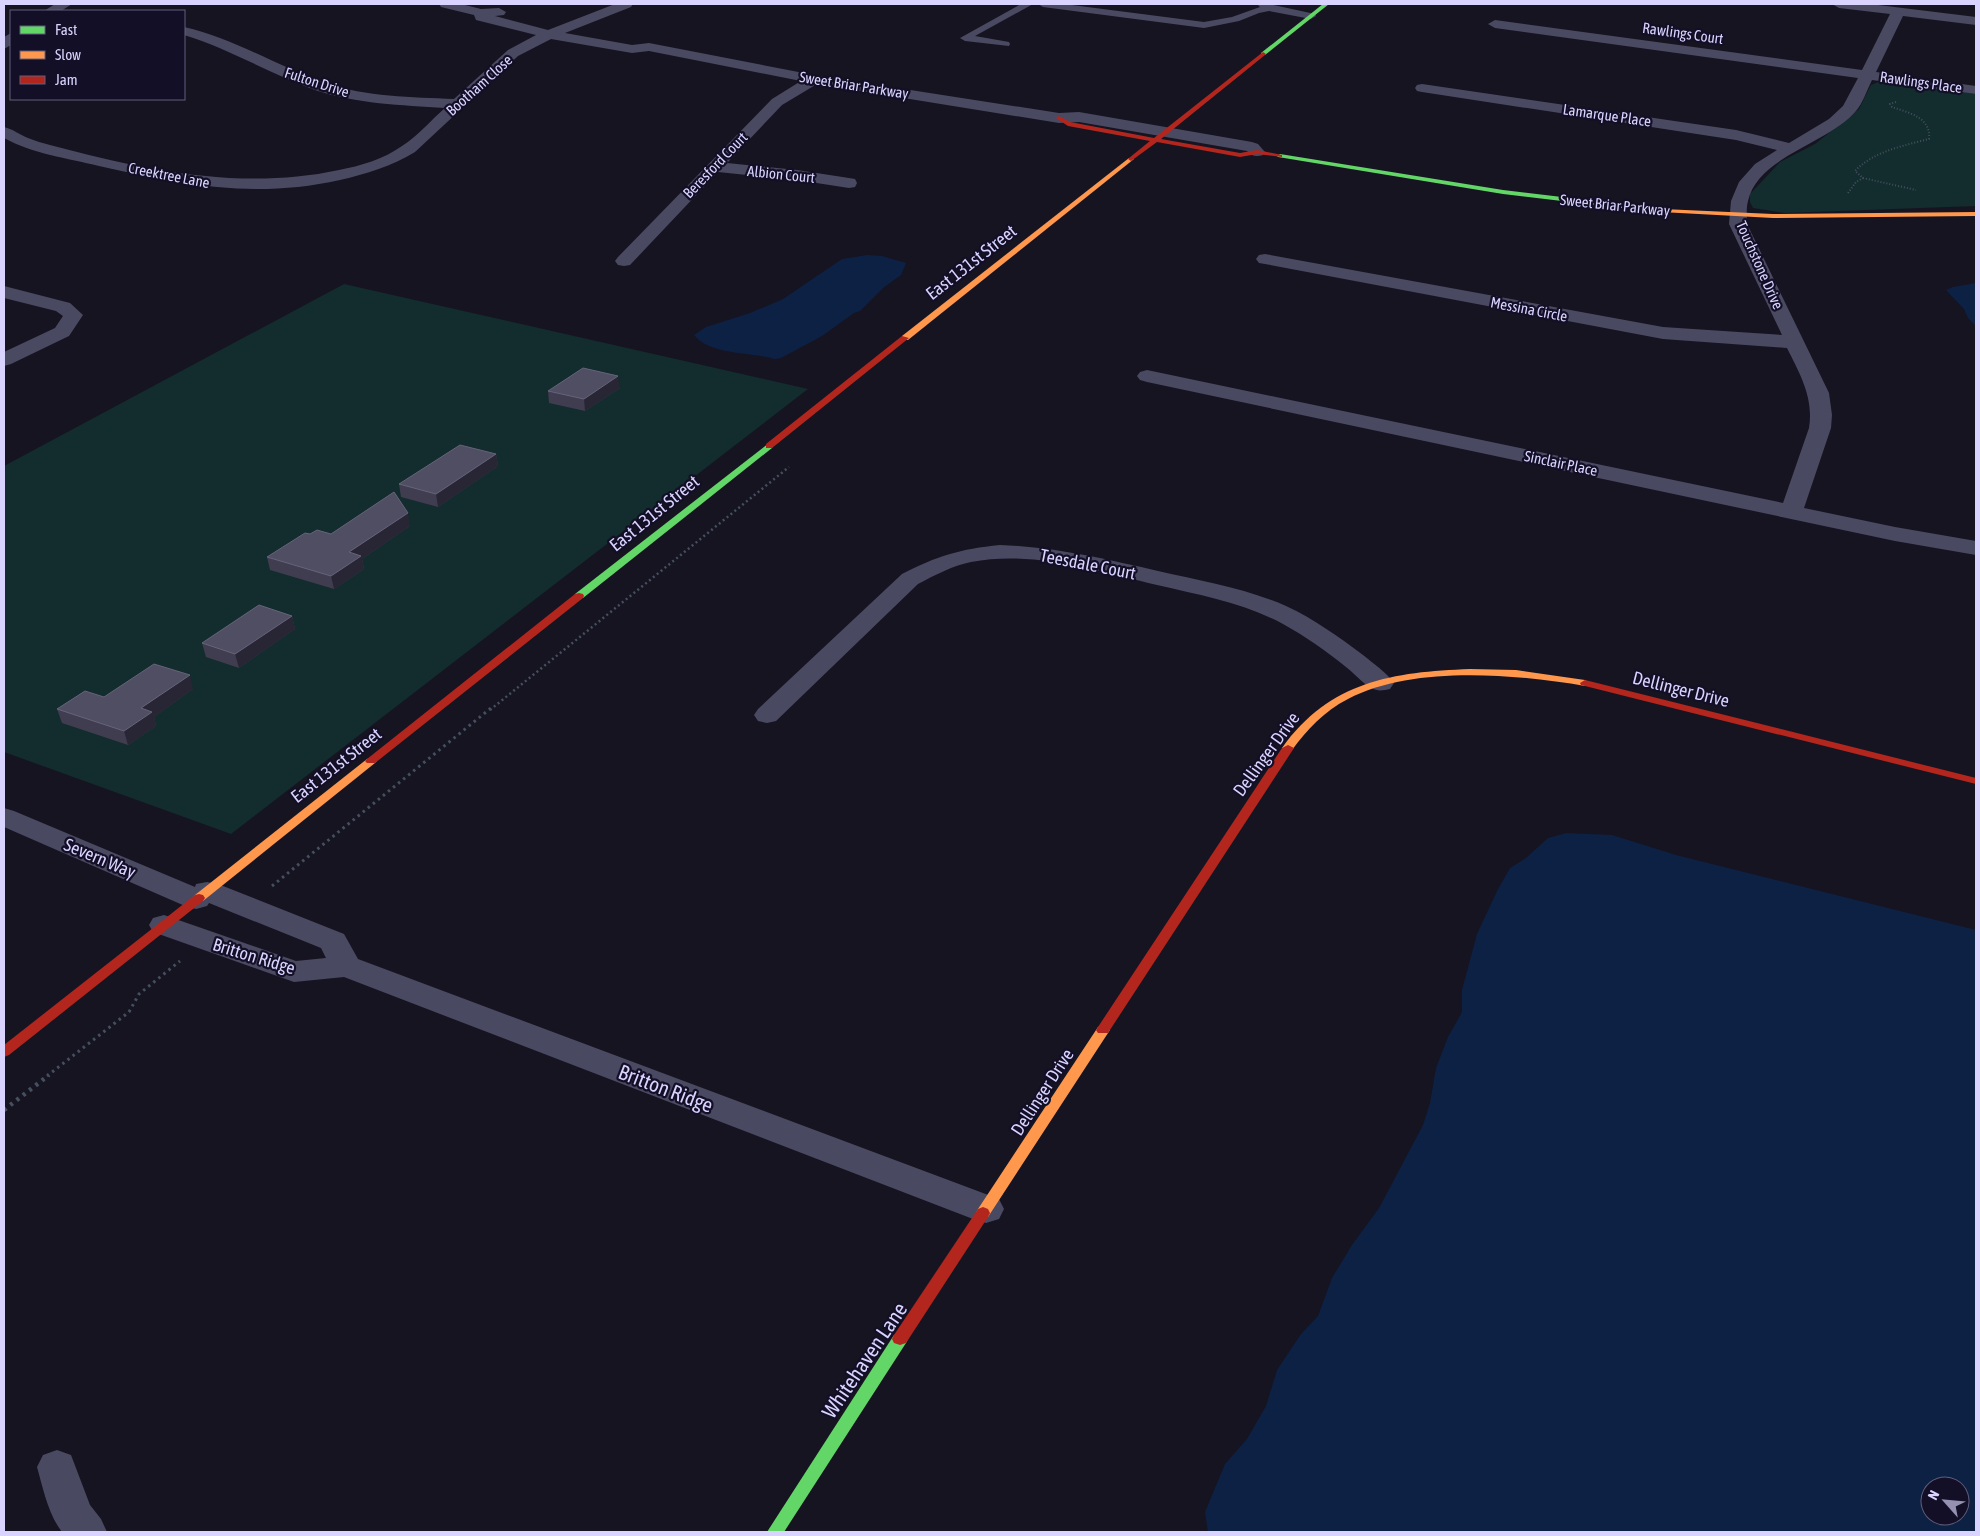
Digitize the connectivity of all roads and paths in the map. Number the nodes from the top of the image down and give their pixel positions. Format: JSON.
{"nodes":[{"id":1,"x":65,"y":4,"type":"edge"},
{"id":2,"x":446,"y":4,"type":"edge"},
{"id":3,"x":626,"y":4,"type":"edge"},
{"id":4,"x":1028,"y":4,"type":"edge"},
{"id":5,"x":1043,"y":4,"type":"edge"},
{"id":6,"x":1326,"y":4,"type":"edge"},
{"id":7,"x":1838,"y":4,"type":"edge"},
{"id":8,"x":1265,"y":6,"type":"edge"},
{"id":9,"x":54,"y":10,"type":"edge"},
{"id":10,"x":1899,"y":11,"type":"junction"},
{"id":11,"x":481,"y":13,"type":"junction"},
{"id":12,"x":1311,"y":16,"type":"junction"},
{"id":13,"x":1976,"y":21,"type":"edge"},
{"id":14,"x":574,"y":24,"type":"junction"},
{"id":15,"x":1495,"y":24,"type":"dead end"},
{"id":16,"x":185,"y":31,"type":"edge"},
{"id":17,"x":549,"y":34,"type":"junction"},
{"id":18,"x":1005,"y":44,"type":"dead end"},
{"id":19,"x":649,"y":47,"type":"junction"},
{"id":20,"x":1866,"y":75,"type":"junction"},
{"id":21,"x":814,"y":79,"type":"junction"},
{"id":22,"x":1422,"y":88,"type":"dead end"},
{"id":23,"x":1976,"y":90,"type":"edge"},
{"id":24,"x":1900,"y":102,"type":"dead end"},
{"id":25,"x":458,"y":104,"type":"junction"},
{"id":26,"x":4,"y":132,"type":"edge"},
{"id":27,"x":1159,"y":136,"type":"junction"},
{"id":28,"x":1791,"y":148,"type":"junction"},
{"id":29,"x":1257,"y":152,"type":"joint"},
{"id":30,"x":713,"y":167,"type":"junction"},
{"id":31,"x":339,"y":176,"type":"joint"},
{"id":32,"x":1863,"y":178,"type":"dead end"},
{"id":33,"x":850,"y":183,"type":"dead end"},
{"id":34,"x":1976,"y":214,"type":"edge"},
{"id":35,"x":1737,"y":215,"type":"junction"},
{"id":36,"x":1265,"y":259,"type":"dead end"},
{"id":37,"x":624,"y":260,"type":"dead end"},
{"id":38,"x":4,"y":292,"type":"edge"},
{"id":39,"x":1795,"y":342,"type":"junction"},
{"id":40,"x":4,"y":360,"type":"edge"},
{"id":41,"x":1147,"y":376,"type":"dead end"},
{"id":42,"x":1791,"y":512,"type":"junction"},
{"id":43,"x":1976,"y":548,"type":"edge"},
{"id":44,"x":1381,"y":683,"type":"junction"},
{"id":45,"x":767,"y":715,"type":"dead end"},
{"id":46,"x":1976,"y":781,"type":"edge"},
{"id":47,"x":4,"y":817,"type":"edge"},
{"id":48,"x":202,"y":895,"type":"junction"},
{"id":49,"x":164,"y":924,"type":"junction"},
{"id":50,"x":346,"y":966,"type":"junction"},
{"id":51,"x":4,"y":1052,"type":"edge"},
{"id":52,"x":986,"y":1209,"type":"junction"},
{"id":53,"x":57,"y":1467,"type":"dead end"},
{"id":54,"x":86,"y":1532,"type":"edge"},
{"id":55,"x":775,"y":1532,"type":"edge"}],
"edges":[{"from":1,"to":9,"type":"street"},
{"from":2,"to":11,"type":"street","name":"Sweet Briar Parkway"},
{"from":3,"to":14,"type":"street","name":"Bootham Close"},
{"from":4,"to":18,"type":"lane"},
{"from":5,"to":8,"type":"lane"},
{"from":6,"to":12,"type":"street","name":"East 131st Street"},
{"from":7,"to":10,"type":"street"},
{"from":8,"to":12,"type":"lane"},
{"from":10,"to":13,"type":"street"},
{"from":10,"to":20,"type":"street","name":"Touchstone Drive"},
{"from":11,"to":14,"type":"street","name":"Sweet Briar Parkway"},
{"from":11,"to":17,"type":"street","name":"Sweet Briar Parkway"},
{"from":12,"to":27,"type":"street","name":"East 131st Street"},
{"from":14,"to":17,"type":"street","name":"Bootham Close"},
{"from":14,"to":19,"type":"street","name":"Sweet Briar Parkway"},
{"from":15,"to":20,"type":"street","name":"Rawlings Court"},
{"from":16,"to":25,"type":"street","name":"Fulton Drive"},
{"from":17,"to":19,"type":"street","name":"Sweet Briar Parkway"},
{"from":17,"to":25,"type":"street","name":"Bootham Close"},
{"from":19,"to":21,"type":"street","name":"Sweet Briar Parkway"},
{"from":20,"to":23,"type":"street","name":"Rawlings Place"},
{"from":20,"to":28,"type":"street","name":"Touchstone Drive"},
{"from":21,"to":27,"type":"street","name":"Sweet Briar Parkway"},
{"from":21,"to":30,"type":"street","name":"Beresford Court"},
{"from":22,"to":28,"type":"street","name":"Lamarque Place"},
{"from":24,"to":32,"type":"path"},
{"from":25,"to":31,"type":"street","name":"Bootham Close"},
{"from":26,"to":31,"type":"street","name":"Creektree Lane"},
{"from":27,"to":29,"type":"street","name":"Sweet Briar Parkway"},
{"from":27,"to":48,"type":"street","name":"East 131st Street"},
{"from":28,"to":35,"type":"street","name":"Touchstone Drive"},
{"from":29,"to":35,"type":"street","name":"Sweet Briar Parkway"},
{"from":30,"to":33,"type":"street","name":"Albion Court"},
{"from":30,"to":37,"type":"street","name":"Beresford Court"},
{"from":34,"to":35,"type":"street","name":"Sweet Briar Parkway"},
{"from":35,"to":39,"type":"street","name":"Touchstone Drive"},
{"from":36,"to":39,"type":"street","name":"Messina Circle"},
{"from":38,"to":40,"type":"street"},
{"from":39,"to":42,"type":"street","name":"Touchstone Drive"},
{"from":41,"to":42,"type":"street","name":"Sinclair Place"},
{"from":42,"to":43,"type":"street","name":"Sinclair Place"},
{"from":44,"to":45,"type":"street","name":"Teesdale Court"},
{"from":44,"to":46,"type":"street","name":"Dellinger Drive"},
{"from":44,"to":52,"type":"street","name":"Dellinger Drive"},
{"from":47,"to":48,"type":"street","name":"Severn Way"},
{"from":48,"to":49,"type":"street","name":"East 131st Street"},
{"from":48,"to":50,"type":"street"},
{"from":49,"to":50,"type":"street","name":"Britton Ridge"},
{"from":49,"to":51,"type":"street","name":"East 131st Street"},
{"from":50,"to":52,"type":"street","name":"Britton Ridge"},
{"from":52,"to":55,"type":"street","name":"Whitehaven Lane"},
{"from":53,"to":54,"type":"street"}]}
